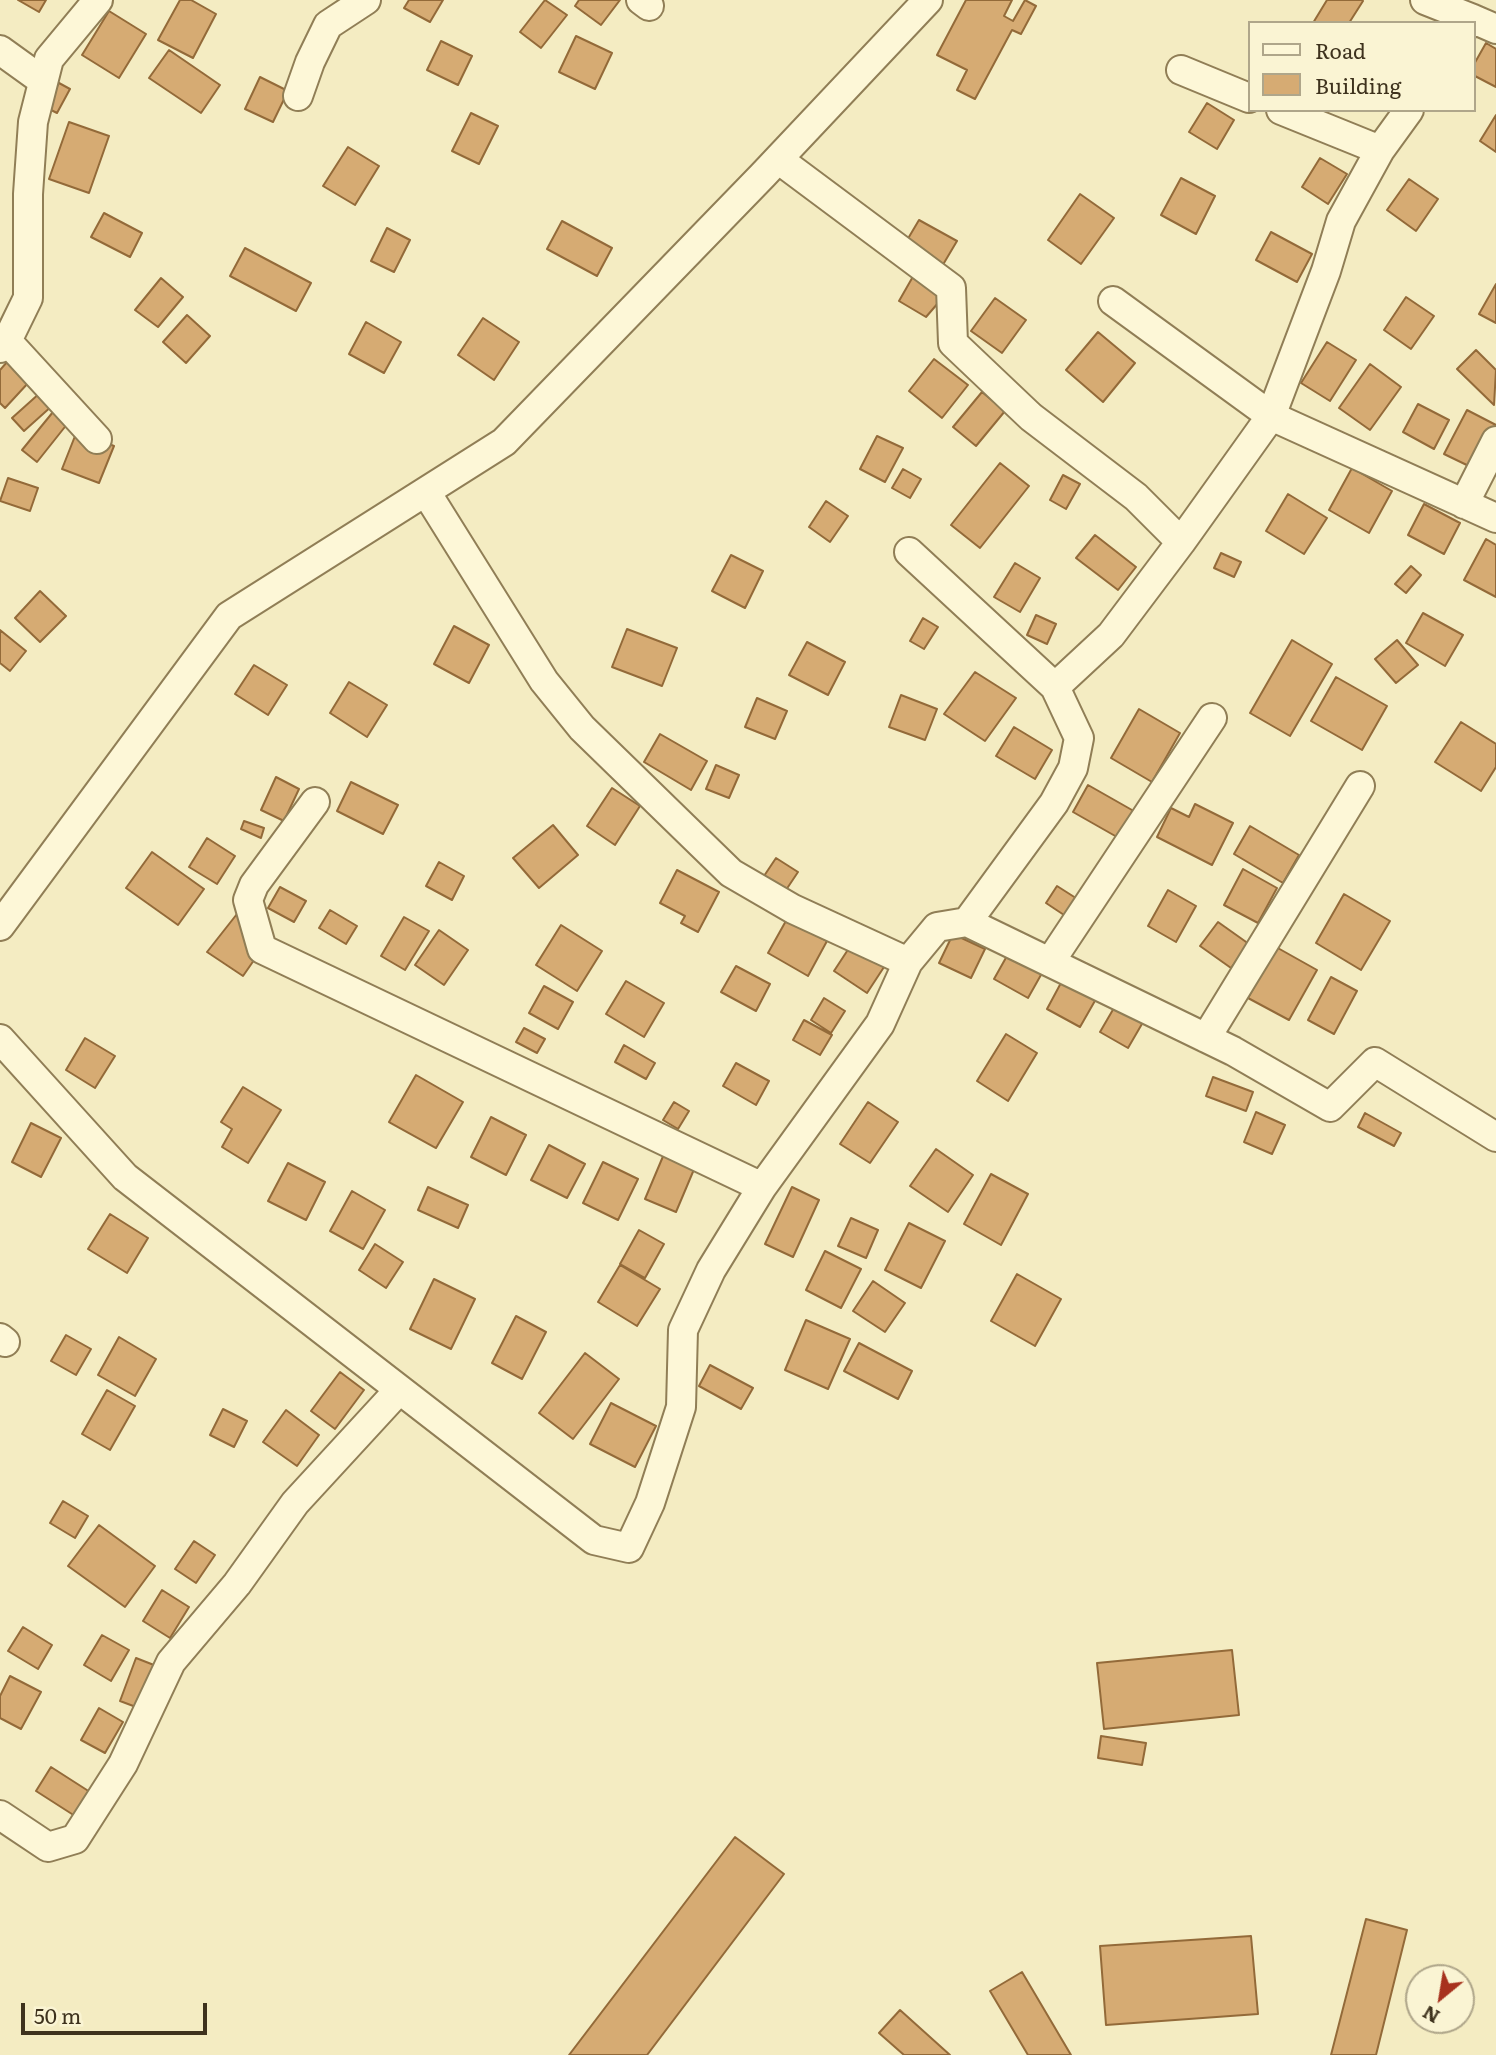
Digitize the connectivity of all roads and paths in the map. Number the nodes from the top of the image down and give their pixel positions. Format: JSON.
{"nodes":[{"id":1,"x":97,"y":0,"type":"edge"},
{"id":2,"x":366,"y":0,"type":"edge"},
{"id":3,"x":928,"y":0,"type":"edge"},
{"id":4,"x":1424,"y":0,"type":"edge"},
{"id":5,"x":1473,"y":21,"type":"edge"},
{"id":6,"x":0,"y":50,"type":"edge"},
{"id":7,"x":1181,"y":70,"type":"dead end"},
{"id":8,"x":43,"y":81,"type":"junction"},
{"id":9,"x":298,"y":96,"type":"dead end"},
{"id":10,"x":1248,"y":98,"type":"edge"},
{"id":11,"x":1286,"y":112,"type":"edge"},
{"id":12,"x":1408,"y":112,"type":"edge"},
{"id":13,"x":1380,"y":150,"type":"junction"},
{"id":14,"x":778,"y":159,"type":"junction"},
{"id":15,"x":1113,"y":301,"type":"dead end"},
{"id":16,"x":3,"y":345,"type":"edge"},
{"id":17,"x":1271,"y":416,"type":"junction"},
{"id":18,"x":97,"y":439,"type":"dead end"},
{"id":19,"x":1496,"y":441,"type":"edge"},
{"id":20,"x":426,"y":492,"type":"junction"},
{"id":21,"x":1464,"y":504,"type":"junction"},
{"id":22,"x":1496,"y":518,"type":"edge"},
{"id":23,"x":1181,"y":542,"type":"junction"},
{"id":24,"x":909,"y":551,"type":"dead end"},
{"id":25,"x":1055,"y":687,"type":"junction"},
{"id":26,"x":1212,"y":718,"type":"dead end"},
{"id":27,"x":1360,"y":786,"type":"dead end"},
{"id":28,"x":315,"y":802,"type":"dead end"},
{"id":29,"x":967,"y":922,"type":"junction"},
{"id":30,"x":0,"y":926,"type":"edge"},
{"id":31,"x":908,"y":962,"type":"junction"},
{"id":32,"x":1050,"y":962,"type":"junction"},
{"id":33,"x":0,"y":1038,"type":"edge"},
{"id":34,"x":1206,"y":1038,"type":"junction"},
{"id":35,"x":1496,"y":1138,"type":"edge"},
{"id":36,"x":762,"y":1187,"type":"junction"},
{"id":37,"x":399,"y":1390,"type":"junction"},
{"id":38,"x":0,"y":1815,"type":"edge"}],
"edges":[{"from":1,"to":8,"type":"street"},
{"from":2,"to":9,"type":"street"},
{"from":3,"to":14,"type":"street"},
{"from":4,"to":5,"type":"street"},
{"from":6,"to":8,"type":"street"},
{"from":7,"to":10,"type":"street"},
{"from":8,"to":16,"type":"street"},
{"from":11,"to":13,"type":"street"},
{"from":12,"to":13,"type":"street"},
{"from":13,"to":17,"type":"street"},
{"from":14,"to":20,"type":"street"},
{"from":14,"to":23,"type":"street"},
{"from":15,"to":17,"type":"street"},
{"from":16,"to":18,"type":"street"},
{"from":17,"to":21,"type":"street"},
{"from":17,"to":23,"type":"street"},
{"from":19,"to":21,"type":"street"},
{"from":20,"to":30,"type":"street"},
{"from":20,"to":31,"type":"street"},
{"from":21,"to":22,"type":"street"},
{"from":23,"to":25,"type":"street"},
{"from":24,"to":25,"type":"street"},
{"from":25,"to":29,"type":"street"},
{"from":26,"to":32,"type":"street"},
{"from":27,"to":34,"type":"street"},
{"from":28,"to":36,"type":"street"},
{"from":29,"to":31,"type":"street"},
{"from":29,"to":32,"type":"street"},
{"from":31,"to":36,"type":"street"},
{"from":32,"to":34,"type":"street"},
{"from":33,"to":37,"type":"street"},
{"from":34,"to":35,"type":"street"},
{"from":36,"to":37,"type":"street"},
{"from":37,"to":38,"type":"street"}]}
